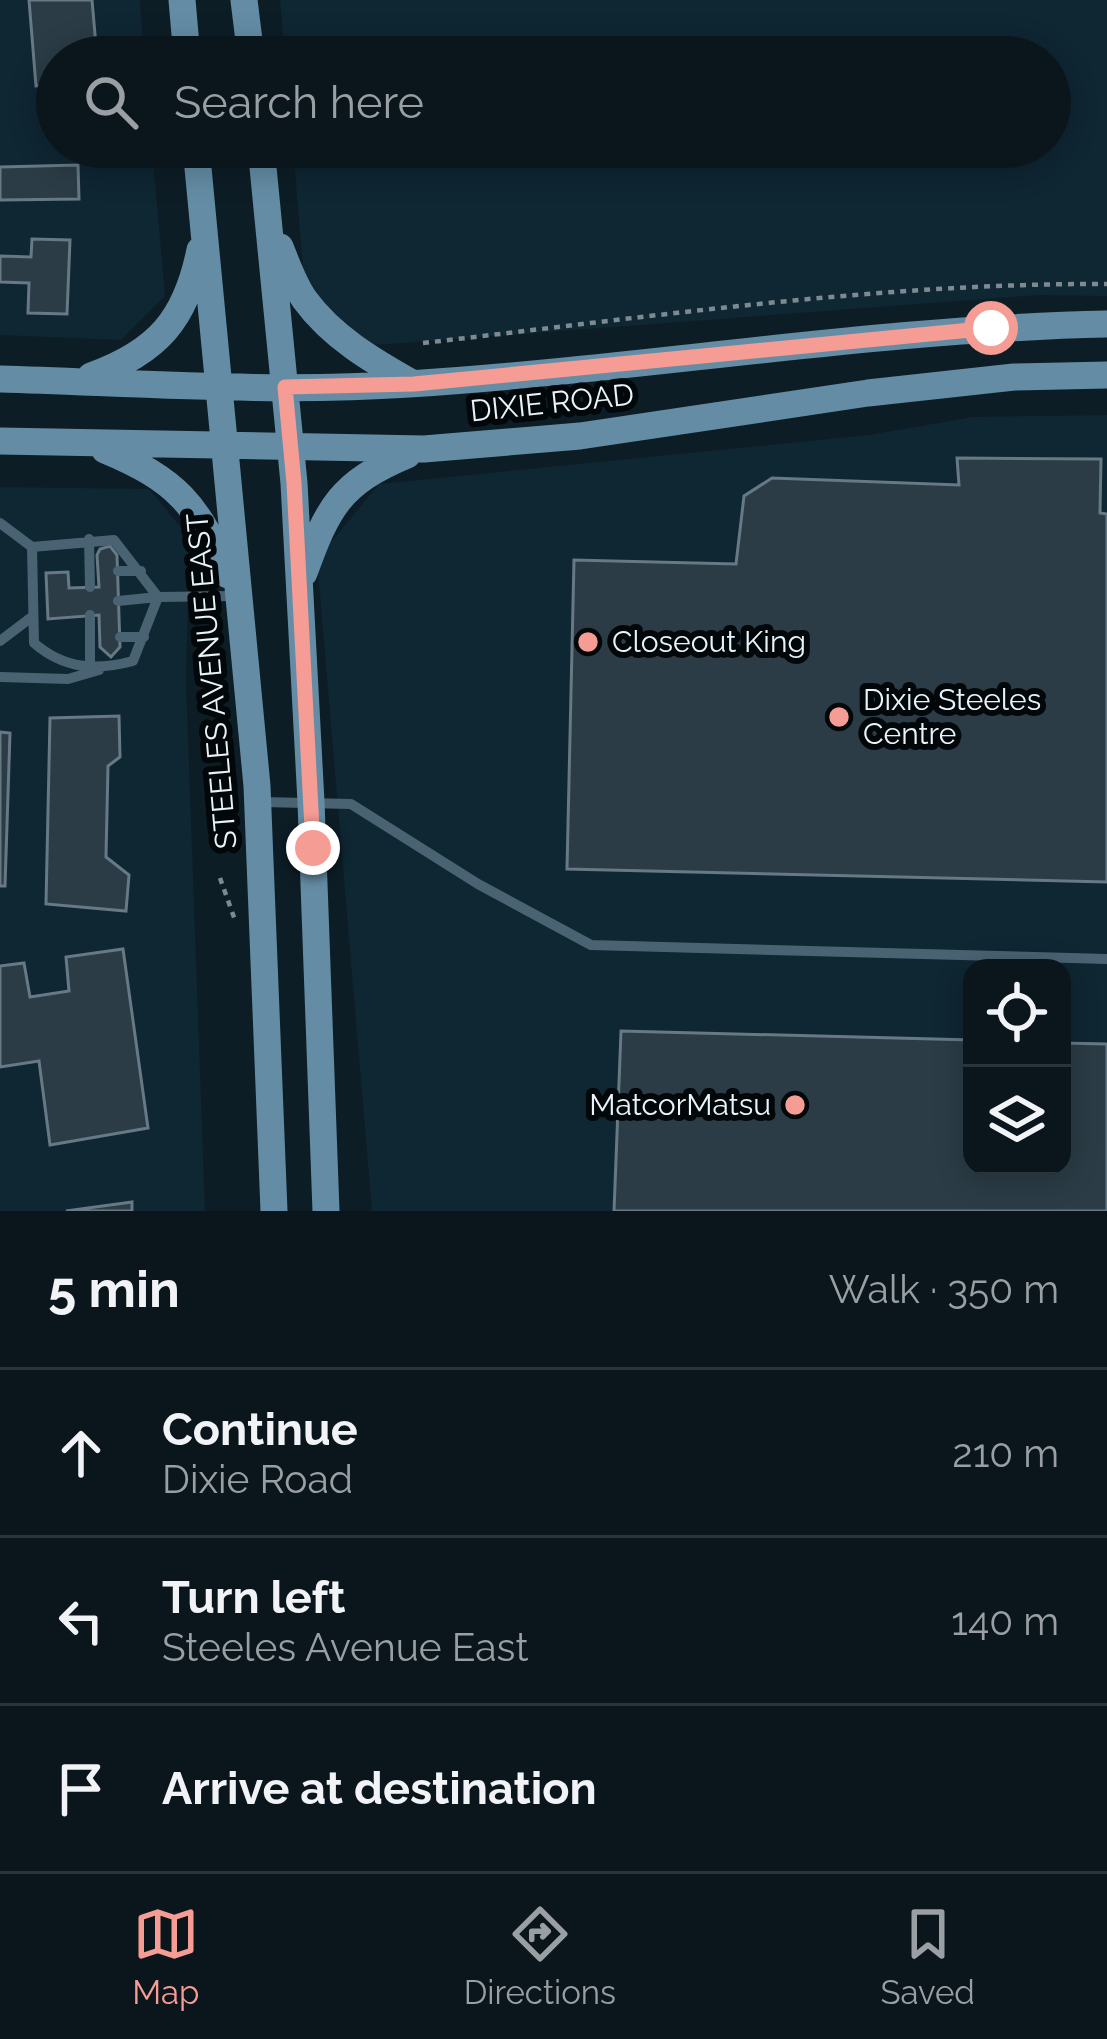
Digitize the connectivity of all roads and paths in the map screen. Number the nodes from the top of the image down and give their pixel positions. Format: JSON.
{"nodes":[{"id":1,"x":182,"y":0,"type":"edge"},
{"id":2,"x":244,"y":0,"type":"edge"},
{"id":3,"x":185,"y":36,"type":"edge"},
{"id":4,"x":248,"y":36,"type":"edge"},
{"id":5,"x":198,"y":168,"type":"edge"},
{"id":6,"x":264,"y":168,"type":"edge"},
{"id":7,"x":271,"y":227,"type":"junction"},
{"id":8,"x":204,"y":228,"type":"junction"},
{"id":9,"x":1107,"y":284,"type":"edge"},
{"id":10,"x":1107,"y":324,"type":"edge"},
{"id":11,"x":423,"y":343,"type":"dead end"},
{"id":12,"x":1107,"y":375,"type":"edge"},
{"id":13,"x":0,"y":379,"type":"edge"},
{"id":14,"x":77,"y":381,"type":"junction"},
{"id":15,"x":414,"y":384,"type":"junction"},
{"id":16,"x":220,"y":385,"type":"junction"},
{"id":17,"x":285,"y":387,"type":"junction"},
{"id":18,"x":0,"y":441,"type":"edge"},
{"id":19,"x":92,"y":444,"type":"junction"},
{"id":20,"x":225,"y":447,"type":"junction"},
{"id":21,"x":290,"y":448,"type":"junction"},
{"id":22,"x":424,"y":449,"type":"junction"},
{"id":23,"x":0,"y":523,"type":"edge"},
{"id":24,"x":89,"y":539,"type":"junction"},
{"id":25,"x":32,"y":547,"type":"junction"},
{"id":26,"x":118,"y":571,"type":"dead end"},
{"id":27,"x":141,"y":571,"type":"junction"},
{"id":28,"x":90,"y":587,"type":"dead end"},
{"id":29,"x":298,"y":589,"type":"junction"},
{"id":30,"x":237,"y":596,"type":"junction"},
{"id":31,"x":158,"y":597,"type":"junction"},
{"id":32,"x":118,"y":601,"type":"dead end"},
{"id":33,"x":90,"y":615,"type":"dead end"},
{"id":34,"x":33,"y":616,"type":"junction"},
{"id":35,"x":120,"y":637,"type":"dead end"},
{"id":36,"x":144,"y":637,"type":"junction"},
{"id":37,"x":0,"y":641,"type":"edge"},
{"id":38,"x":94,"y":668,"type":"junction"},
{"id":39,"x":0,"y":677,"type":"edge"},
{"id":40,"x":257,"y":802,"type":"junction"},
{"id":41,"x":311,"y":802,"type":"junction"},
{"id":42,"x":220,"y":878,"type":"dead end"},
{"id":43,"x":237,"y":926,"type":"dead end"},
{"id":44,"x":1107,"y":959,"type":"edge"},
{"id":45,"x":274,"y":1211,"type":"edge"},
{"id":46,"x":326,"y":1211,"type":"edge"}],
"edges":[{"from":1,"to":3,"type":"main road"},
{"from":2,"to":4,"type":"main road"},
{"from":5,"to":8,"type":"main road","name":"STEELES AVENUE EAST"},
{"from":6,"to":7,"type":"main road"},
{"from":7,"to":15,"type":"main road"},
{"from":7,"to":17,"type":"main road"},
{"from":8,"to":14,"type":"main road"},
{"from":8,"to":16,"type":"main road","name":"STEELES AVENUE EAST"},
{"from":9,"to":11,"type":"path"},
{"from":10,"to":15,"type":"main road","name":"DIXIE ROAD"},
{"from":12,"to":22,"type":"main road","name":"DIXIE ROAD"},
{"from":13,"to":14,"type":"main road","name":"DIXIE ROAD"},
{"from":14,"to":16,"type":"main road","name":"DIXIE ROAD"},
{"from":15,"to":17,"type":"main road","name":"DIXIE ROAD"},
{"from":16,"to":17,"type":"main road","name":"DIXIE ROAD"},
{"from":16,"to":20,"type":"main road","name":"STEELES AVENUE EAST"},
{"from":17,"to":21,"type":"main road"},
{"from":18,"to":19,"type":"main road","name":"DIXIE ROAD"},
{"from":19,"to":20,"type":"main road","name":"DIXIE ROAD"},
{"from":19,"to":30,"type":"main road"},
{"from":20,"to":21,"type":"main road","name":"DIXIE ROAD"},
{"from":20,"to":30,"type":"main road","name":"STEELES AVENUE EAST"},
{"from":21,"to":22,"type":"main road","name":"DIXIE ROAD"},
{"from":21,"to":29,"type":"main road"},
{"from":22,"to":29,"type":"main road"},
{"from":23,"to":25,"type":"lane"},
{"from":24,"to":25,"type":"lane"},
{"from":24,"to":27,"type":"lane"},
{"from":24,"to":28,"type":"lane"},
{"from":25,"to":34,"type":"lane"},
{"from":26,"to":27,"type":"lane"},
{"from":27,"to":31,"type":"lane"},
{"from":29,"to":41,"type":"main road"},
{"from":30,"to":31,"type":"lane"},
{"from":30,"to":40,"type":"main road","name":"STEELES AVENUE EAST"},
{"from":31,"to":32,"type":"lane"},
{"from":31,"to":36,"type":"lane"},
{"from":33,"to":38,"type":"lane"},
{"from":34,"to":37,"type":"lane"},
{"from":34,"to":38,"type":"lane"},
{"from":35,"to":36,"type":"lane"},
{"from":36,"to":38,"type":"lane"},
{"from":38,"to":39,"type":"lane"},
{"from":40,"to":41,"type":"lane"},
{"from":40,"to":45,"type":"main road","name":"STEELES AVENUE EAST"},
{"from":41,"to":44,"type":"lane"},
{"from":41,"to":46,"type":"main road"},
{"from":42,"to":43,"type":"path"}]}
